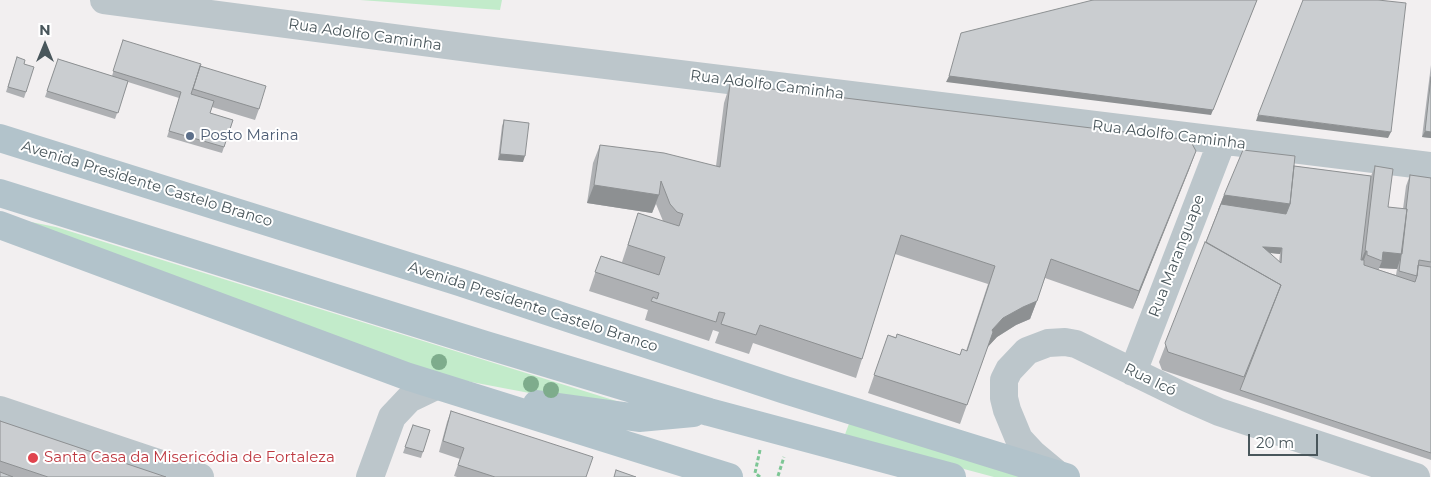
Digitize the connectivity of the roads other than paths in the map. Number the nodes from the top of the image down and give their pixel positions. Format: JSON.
{"nodes":[{"id":1,"x":104,"y":0,"type":"edge"},
{"id":2,"x":0,"y":138,"type":"edge"},
{"id":3,"x":1222,"y":141,"type":"junction"},
{"id":4,"x":1431,"y":166,"type":"edge"},
{"id":5,"x":0,"y":193,"type":"edge"},
{"id":6,"x":0,"y":224,"type":"edge"},
{"id":7,"x":1133,"y":372,"type":"junction"},
{"id":8,"x":446,"y":389,"type":"junction"},
{"id":9,"x":0,"y":410,"type":"edge"},
{"id":10,"x":709,"y":412,"type":"junction"},
{"id":11,"x":1061,"y":476,"type":"edge"},
{"id":12,"x":200,"y":477,"type":"edge"},
{"id":13,"x":370,"y":477,"type":"edge"},
{"id":14,"x":729,"y":477,"type":"edge"},
{"id":15,"x":952,"y":477,"type":"edge"},
{"id":16,"x":1416,"y":477,"type":"edge"}],
"edges":[{"from":1,"to":3,"type":"street","name":"Rua Adolfo Caminha"},
{"from":2,"to":11,"type":"main road","name":"Avenida Presidente Castelo Branco"},
{"from":3,"to":4,"type":"street","name":"Rua Adolfo Caminha"},
{"from":3,"to":7,"type":"street","name":"Rua Maranguape"},
{"from":5,"to":10,"type":"main road"},
{"from":6,"to":8,"type":"main road"},
{"from":7,"to":11,"type":"street","name":"Rua Icó"},
{"from":7,"to":16,"type":"street","name":"Rua Icó"},
{"from":8,"to":10,"type":"main road"},
{"from":8,"to":13,"type":"street"},
{"from":8,"to":14,"type":"main road"},
{"from":9,"to":12,"type":"street"},
{"from":10,"to":15,"type":"main road"}]}
